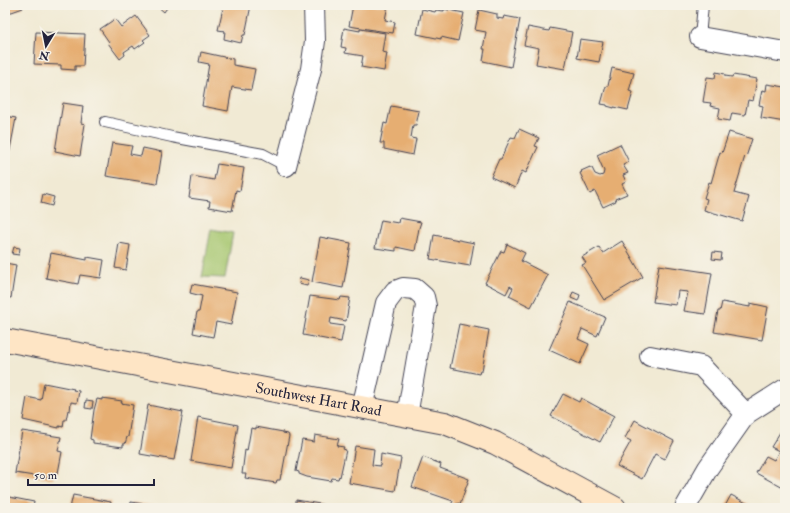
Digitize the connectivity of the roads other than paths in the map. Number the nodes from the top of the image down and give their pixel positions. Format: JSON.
{"nodes":[{"id":1,"x":314,"y":5,"type":"edge"},
{"id":2,"x":703,"y":5,"type":"edge"},
{"id":3,"x":700,"y":37,"type":"joint"},
{"id":4,"x":785,"y":52,"type":"edge"},
{"id":5,"x":105,"y":122,"type":"dead end"},
{"id":6,"x":286,"y":166,"type":"joint"},
{"id":7,"x":5,"y":340,"type":"edge"},
{"id":8,"x":650,"y":356,"type":"dead end"},
{"id":9,"x":785,"y":389,"type":"edge"},
{"id":10,"x":362,"y":408,"type":"junction"},
{"id":11,"x":746,"y":414,"type":"junction"},
{"id":12,"x":407,"y":416,"type":"junction"},
{"id":13,"x":614,"y":508,"type":"edge"},
{"id":14,"x":685,"y":508,"type":"edge"}],
"edges":[{"from":1,"to":6,"type":"street"},
{"from":2,"to":3,"type":"lane"},
{"from":3,"to":4,"type":"street"},
{"from":5,"to":6,"type":"lane"},
{"from":7,"to":10,"type":"street","name":"Southwest Hart Road"},
{"from":8,"to":11,"type":"street"},
{"from":9,"to":11,"type":"street"},
{"from":10,"to":12,"type":"street","name":"Southwest Hart Road"},
{"from":10,"to":12,"type":"street"},
{"from":11,"to":14,"type":"street"},
{"from":12,"to":13,"type":"street","name":"Southwest Hart Road"}]}
